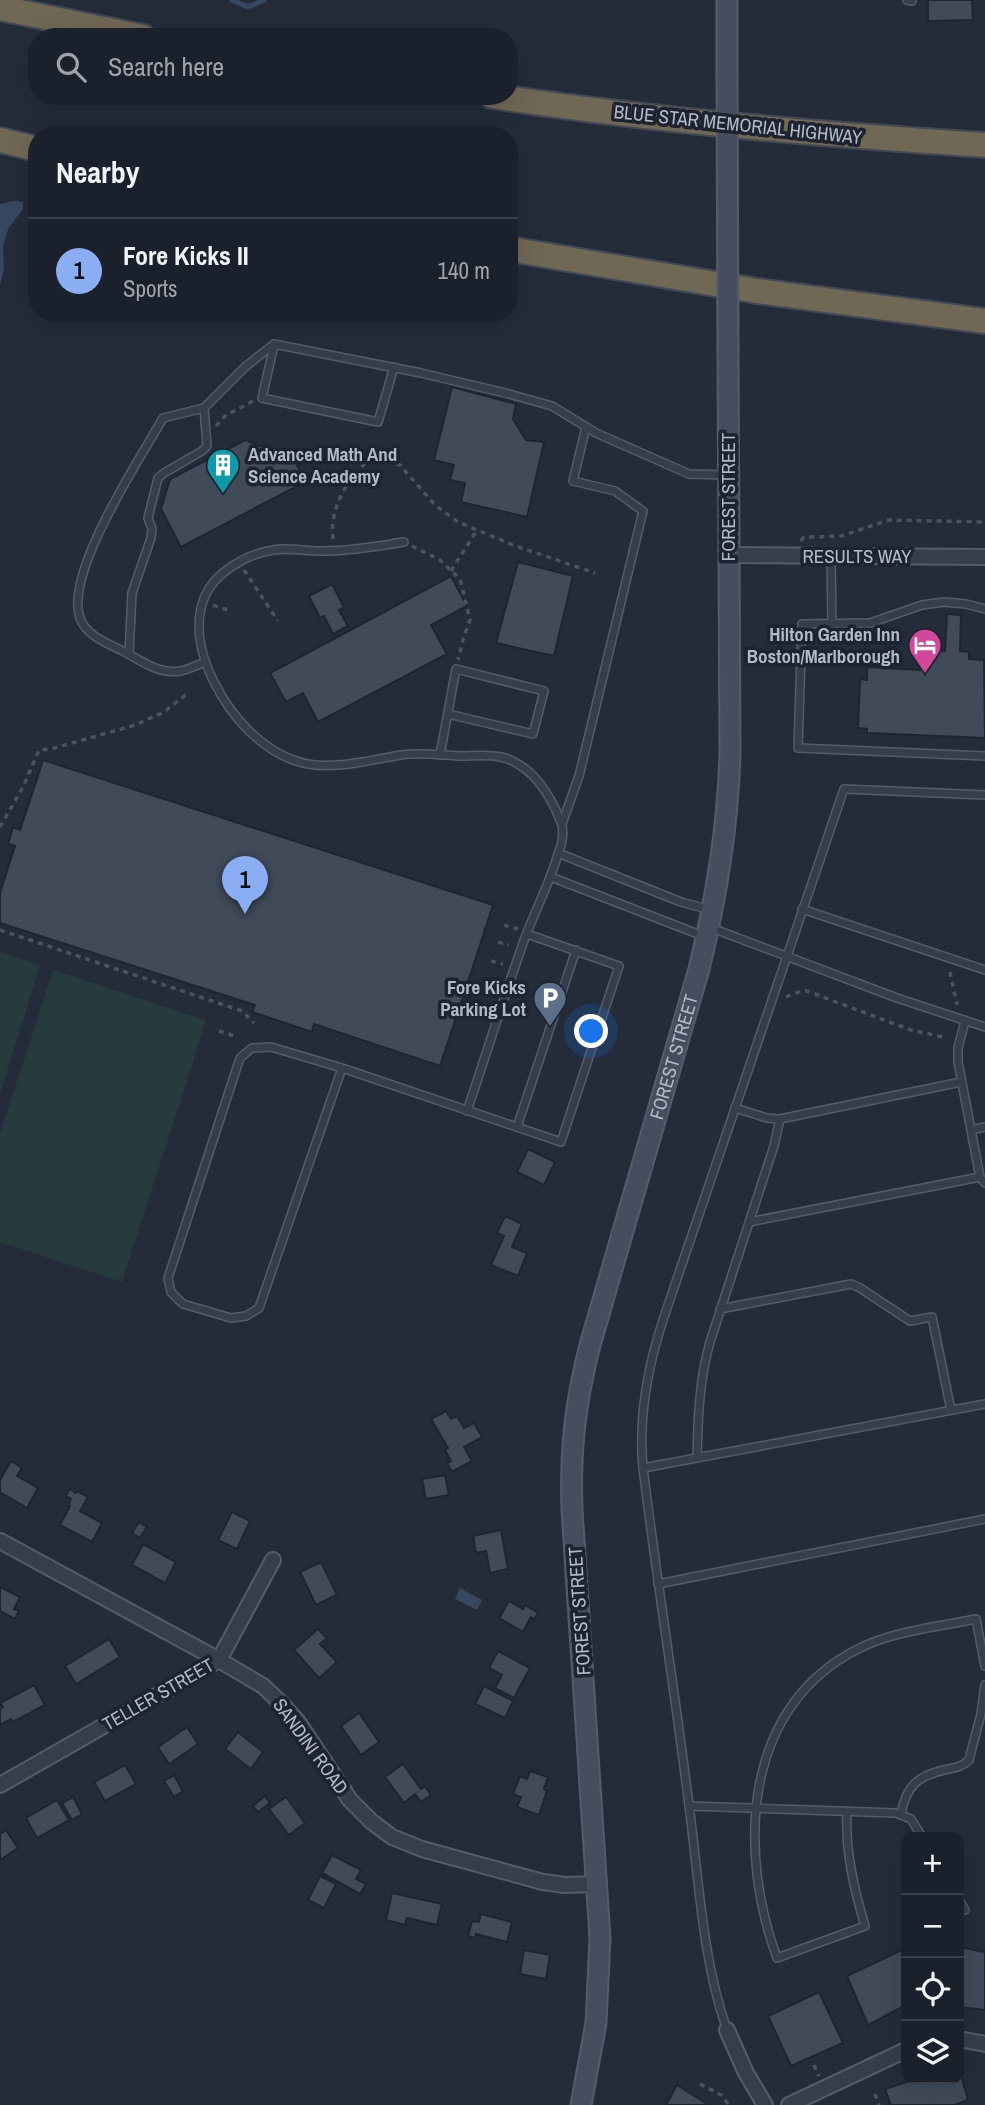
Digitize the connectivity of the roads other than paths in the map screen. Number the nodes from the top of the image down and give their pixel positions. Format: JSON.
{"nodes":[{"id":1,"x":727,"y":0,"type":"edge"},
{"id":2,"x":0,"y":8,"type":"edge"},
{"id":3,"x":99,"y":28,"type":"edge"},
{"id":4,"x":518,"y":99,"type":"edge"},
{"id":5,"x":0,"y":140,"type":"edge"},
{"id":6,"x":985,"y":145,"type":"edge"},
{"id":7,"x":28,"y":147,"type":"edge"},
{"id":8,"x":518,"y":251,"type":"edge"},
{"id":9,"x":985,"y":321,"type":"edge"},
{"id":10,"x":274,"y":344,"type":"junction"},
{"id":11,"x":394,"y":367,"type":"junction"},
{"id":12,"x":204,"y":408,"type":"junction"},
{"id":13,"x":586,"y":427,"type":"junction"},
{"id":14,"x":728,"y":475,"type":"junction"},
{"id":15,"x":404,"y":542,"type":"road end"},
{"id":16,"x":728,"y":555,"type":"junction"},
{"id":17,"x":831,"y":556,"type":"junction"},
{"id":18,"x":985,"y":557,"type":"edge"},
{"id":19,"x":985,"y":609,"type":"edge"},
{"id":20,"x":832,"y":624,"type":"junction"},
{"id":21,"x":129,"y":654,"type":"junction"},
{"id":22,"x":205,"y":662,"type":"junction"},
{"id":23,"x":448,"y":714,"type":"junction"},
{"id":24,"x":440,"y":755,"type":"junction"},
{"id":25,"x":985,"y":757,"type":"edge"},
{"id":26,"x":985,"y":795,"type":"edge"},
{"id":27,"x":562,"y":824,"type":"junction"},
{"id":28,"x":558,"y":853,"type":"junction"},
{"id":29,"x":551,"y":877,"type":"junction"},
{"id":30,"x":802,"y":909,"type":"junction"},
{"id":31,"x":709,"y":924,"type":"junction"},
{"id":32,"x":527,"y":934,"type":"junction"},
{"id":33,"x":576,"y":950,"type":"junction"},
{"id":34,"x":786,"y":956,"type":"junction"},
{"id":35,"x":985,"y":970,"type":"edge"},
{"id":36,"x":965,"y":1021,"type":"junction"},
{"id":37,"x":985,"y":1027,"type":"edge"},
{"id":38,"x":342,"y":1068,"type":"junction"},
{"id":39,"x":961,"y":1082,"type":"junction"},
{"id":40,"x":734,"y":1108,"type":"junction"},
{"id":41,"x":467,"y":1111,"type":"junction"},
{"id":42,"x":780,"y":1119,"type":"junction"},
{"id":43,"x":517,"y":1127,"type":"junction"},
{"id":44,"x":985,"y":1127,"type":"edge"},
{"id":45,"x":971,"y":1130,"type":"junction"},
{"id":46,"x":982,"y":1180,"type":"edge"},
{"id":47,"x":749,"y":1222,"type":"junction"},
{"id":48,"x":720,"y":1309,"type":"junction"},
{"id":49,"x":985,"y":1404,"type":"edge"},
{"id":50,"x":951,"y":1410,"type":"junction"},
{"id":51,"x":697,"y":1458,"type":"junction"},
{"id":52,"x":643,"y":1468,"type":"junction"},
{"id":53,"x":985,"y":1519,"type":"edge"},
{"id":54,"x":0,"y":1541,"type":"edge"},
{"id":55,"x":273,"y":1560,"type":"dead end"},
{"id":56,"x":659,"y":1584,"type":"junction"},
{"id":57,"x":219,"y":1660,"type":"junction"},
{"id":58,"x":985,"y":1666,"type":"edge"},
{"id":59,"x":985,"y":1685,"type":"edge"},
{"id":60,"x":983,"y":1714,"type":"edge"},
{"id":61,"x":0,"y":1785,"type":"edge"},
{"id":62,"x":690,"y":1806,"type":"junction"},
{"id":63,"x":755,"y":1808,"type":"junction"},
{"id":64,"x":847,"y":1811,"type":"junction"},
{"id":65,"x":901,"y":1814,"type":"junction"},
{"id":66,"x":919,"y":1832,"type":"edge"},
{"id":67,"x":597,"y":1884,"type":"junction"},
{"id":68,"x":727,"y":2030,"type":"joint"},
{"id":69,"x":964,"y":2040,"type":"edge"},
{"id":70,"x":985,"y":2044,"type":"edge"},
{"id":71,"x":901,"y":2052,"type":"edge"},
{"id":72,"x":581,"y":2105,"type":"edge"},
{"id":73,"x":765,"y":2105,"type":"edge"},
{"id":74,"x":789,"y":2105,"type":"edge"}],
"edges":[{"from":1,"to":14,"type":"main road","name":"FOREST STREET","bridge":true},
{"from":2,"to":3,"type":"highway"},
{"from":4,"to":6,"type":"highway","name":"BLUE STAR MEMORIAL HIGHWAY"},
{"from":5,"to":7,"type":"highway"},
{"from":8,"to":9,"type":"highway"},
{"from":10,"to":11,"type":"lane"},
{"from":10,"to":11,"type":"lane"},
{"from":10,"to":12,"type":"lane"},
{"from":11,"to":13,"type":"lane"},
{"from":12,"to":21,"type":"lane"},
{"from":12,"to":21,"type":"lane"},
{"from":13,"to":14,"type":"lane"},
{"from":13,"to":27,"type":"lane"},
{"from":14,"to":16,"type":"main road","name":"FOREST STREET"},
{"from":15,"to":22,"type":"lane"},
{"from":16,"to":17,"type":"street","name":"RESULTS WAY"},
{"from":16,"to":31,"type":"main road","name":"FOREST STREET"},
{"from":17,"to":18,"type":"street","name":"RESULTS WAY"},
{"from":17,"to":20,"type":"lane"},
{"from":19,"to":20,"type":"lane"},
{"from":20,"to":25,"type":"lane"},
{"from":21,"to":22,"type":"lane"},
{"from":22,"to":24,"type":"lane"},
{"from":23,"to":23,"type":"lane"},
{"from":23,"to":24,"type":"lane"},
{"from":24,"to":27,"type":"lane"},
{"from":26,"to":30,"type":"lane"},
{"from":27,"to":28,"type":"lane"},
{"from":28,"to":29,"type":"lane"},
{"from":28,"to":31,"type":"lane"},
{"from":29,"to":31,"type":"lane"},
{"from":29,"to":32,"type":"lane"},
{"from":30,"to":34,"type":"lane"},
{"from":30,"to":35,"type":"lane"},
{"from":31,"to":34,"type":"lane"},
{"from":31,"to":67,"type":"main road","name":"FOREST STREET"},
{"from":32,"to":33,"type":"lane"},
{"from":32,"to":41,"type":"lane"},
{"from":33,"to":43,"type":"lane"},
{"from":33,"to":43,"type":"lane"},
{"from":34,"to":36,"type":"lane"},
{"from":34,"to":40,"type":"lane"},
{"from":36,"to":37,"type":"lane"},
{"from":36,"to":39,"type":"lane"},
{"from":38,"to":38,"type":"lane"},
{"from":38,"to":41,"type":"lane"},
{"from":39,"to":42,"type":"lane"},
{"from":39,"to":45,"type":"lane"},
{"from":40,"to":42,"type":"lane"},
{"from":40,"to":52,"type":"lane"},
{"from":41,"to":43,"type":"lane"},
{"from":42,"to":47,"type":"lane"},
{"from":44,"to":45,"type":"lane"},
{"from":45,"to":46,"type":"lane"},
{"from":46,"to":47,"type":"lane"},
{"from":47,"to":48,"type":"lane"},
{"from":48,"to":50,"type":"lane"},
{"from":48,"to":51,"type":"lane"},
{"from":49,"to":50,"type":"lane"},
{"from":50,"to":51,"type":"lane"},
{"from":51,"to":52,"type":"lane"},
{"from":52,"to":56,"type":"lane"},
{"from":53,"to":56,"type":"lane"},
{"from":54,"to":57,"type":"street","name":"SANDINI ROAD"},
{"from":55,"to":57,"type":"street","name":"TELLER STREET"},
{"from":56,"to":62,"type":"lane"},
{"from":57,"to":61,"type":"street","name":"TELLER STREET"},
{"from":57,"to":67,"type":"street","name":"SANDINI ROAD"},
{"from":58,"to":63,"type":"lane"},
{"from":59,"to":60,"type":"lane"},
{"from":60,"to":65,"type":"lane"},
{"from":62,"to":63,"type":"lane"},
{"from":62,"to":68,"type":"lane"},
{"from":63,"to":64,"type":"lane"},
{"from":63,"to":64,"type":"lane"},
{"from":64,"to":65,"type":"lane"},
{"from":65,"to":66,"type":"lane"},
{"from":67,"to":72,"type":"main road","name":"FOREST STREET"},
{"from":68,"to":73,"type":"street"},
{"from":69,"to":70,"type":"street"},
{"from":71,"to":74,"type":"street"}]}
